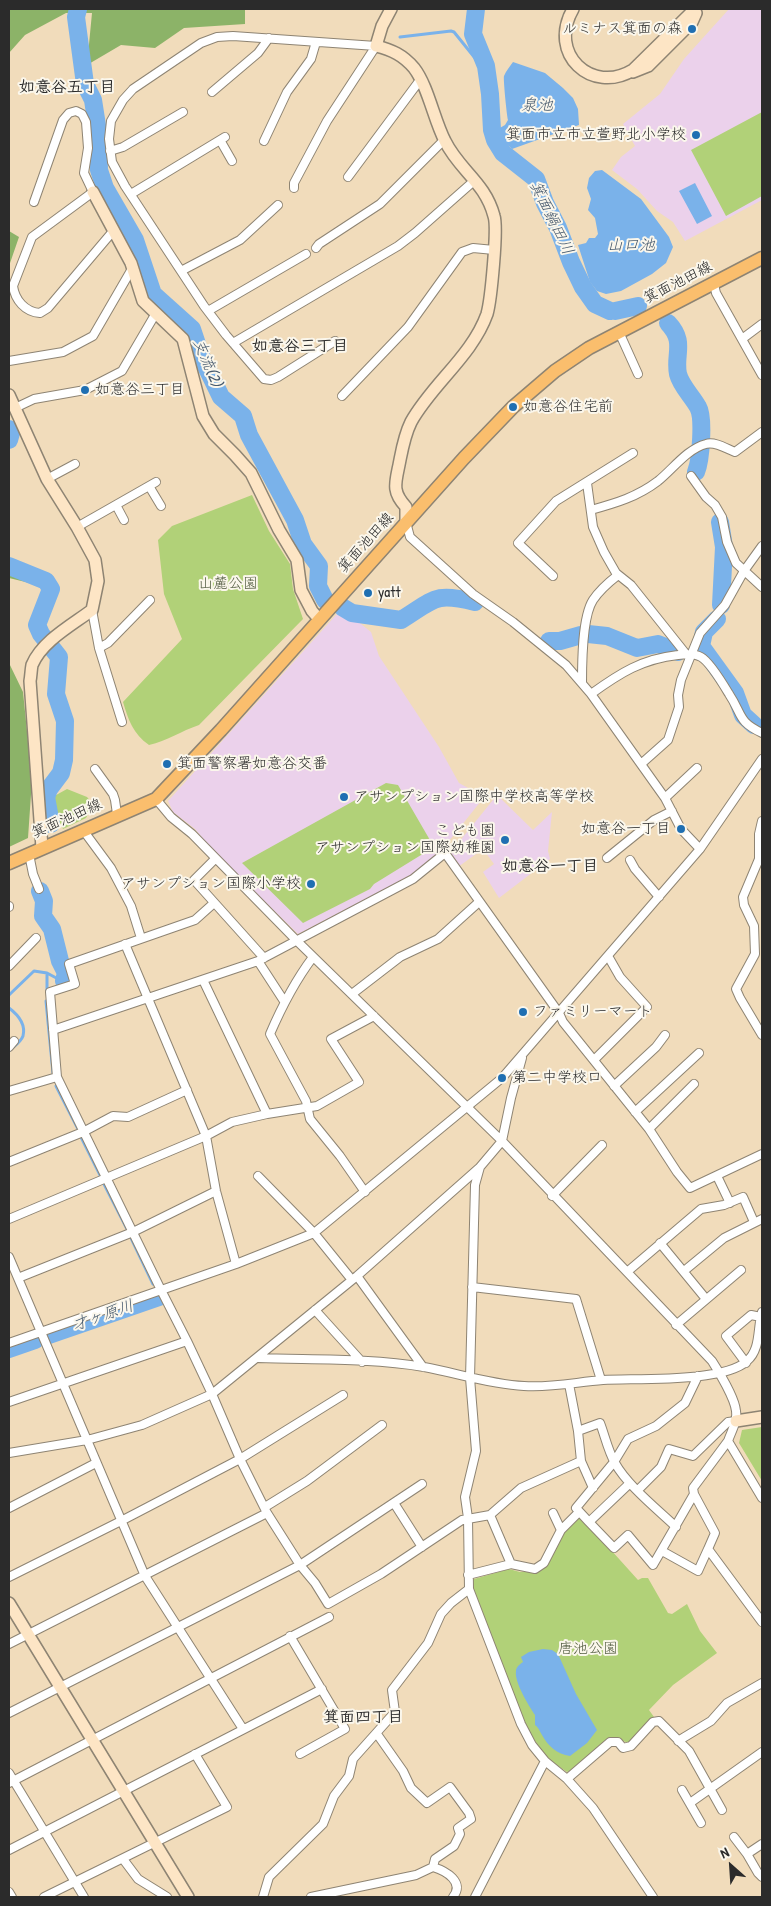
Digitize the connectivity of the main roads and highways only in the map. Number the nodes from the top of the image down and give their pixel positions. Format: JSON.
{"nodes":[{"id":1,"x":762,"y":258,"type":"edge"},
{"id":2,"x":9,"y":863,"type":"edge"}],
"edges":[{"from":1,"to":2,"type":"main road","name":"箕面池田線"}]}
